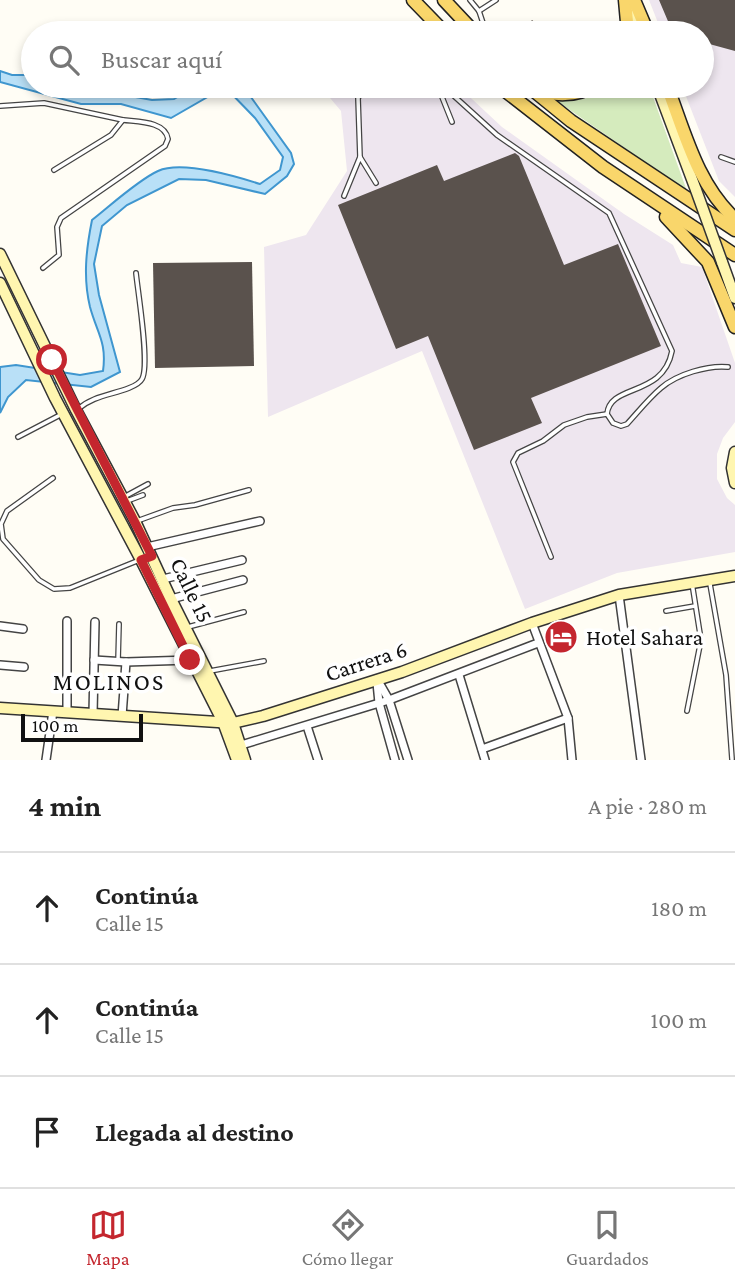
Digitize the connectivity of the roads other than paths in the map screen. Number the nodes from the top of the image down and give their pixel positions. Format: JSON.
{"nodes":[{"id":1,"x":412,"y":0,"type":"edge"},
{"id":2,"x":444,"y":0,"type":"edge"},
{"id":3,"x":470,"y":0,"type":"edge"},
{"id":4,"x":496,"y":0,"type":"edge"},
{"id":5,"x":625,"y":0,"type":"edge"},
{"id":6,"x":634,"y":0,"type":"edge"},
{"id":7,"x":479,"y":11,"type":"junction"},
{"id":8,"x":433,"y":21,"type":"edge"},
{"id":9,"x":470,"y":21,"type":"edge"},
{"id":10,"x":479,"y":21,"type":"edge"},
{"id":11,"x":627,"y":21,"type":"edge"},
{"id":12,"x":633,"y":21,"type":"edge"},
{"id":13,"x":643,"y":21,"type":"edge"},
{"id":14,"x":358,"y":98,"type":"edge"},
{"id":15,"x":442,"y":98,"type":"edge"},
{"id":16,"x":455,"y":98,"type":"edge"},
{"id":17,"x":514,"y":98,"type":"edge"},
{"id":18,"x":544,"y":98,"type":"edge"},
{"id":19,"x":662,"y":98,"type":"edge"},
{"id":20,"x":672,"y":98,"type":"edge"},
{"id":21,"x":0,"y":106,"type":"edge"},
{"id":22,"x":123,"y":120,"type":"junction"},
{"id":23,"x":452,"y":122,"type":"dead end"},
{"id":24,"x":360,"y":157,"type":"junction"},
{"id":25,"x":721,"y":157,"type":"dead end"},
{"id":26,"x":735,"y":162,"type":"edge"},
{"id":27,"x":603,"y":167,"type":"junction"},
{"id":28,"x":54,"y":170,"type":"dead end"},
{"id":29,"x":376,"y":183,"type":"dead end"},
{"id":30,"x":344,"y":196,"type":"dead end"},
{"id":31,"x":735,"y":219,"type":"edge"},
{"id":32,"x":735,"y":230,"type":"edge"},
{"id":33,"x":735,"y":255,"type":"edge"},
{"id":34,"x":2,"y":261,"type":"edge"},
{"id":35,"x":43,"y":268,"type":"dead end"},
{"id":36,"x":136,"y":274,"type":"dead end"},
{"id":37,"x":0,"y":283,"type":"edge"},
{"id":38,"x":735,"y":298,"type":"edge"},
{"id":39,"x":735,"y":327,"type":"edge"},
{"id":40,"x":729,"y":367,"type":"dead end"},
{"id":41,"x":654,"y":382,"type":"junction"},
{"id":42,"x":660,"y":388,"type":"junction"},
{"id":43,"x":76,"y":410,"type":"junction"},
{"id":44,"x":63,"y":414,"type":"junction"},
{"id":45,"x":607,"y":414,"type":"junction"},
{"id":46,"x":18,"y":437,"type":"dead end"},
{"id":47,"x":735,"y":452,"type":"edge"},
{"id":48,"x":53,"y":478,"type":"dead end"},
{"id":49,"x":735,"y":483,"type":"edge"},
{"id":50,"x":148,"y":484,"type":"dead end"},
{"id":51,"x":249,"y":490,"type":"dead end"},
{"id":52,"x":143,"y":495,"type":"dead end"},
{"id":53,"x":123,"y":500,"type":"junction"},
{"id":54,"x":135,"y":521,"type":"junction"},
{"id":55,"x":260,"y":521,"type":"dead end"},
{"id":56,"x":147,"y":554,"type":"junction"},
{"id":57,"x":551,"y":557,"type":"dead end"},
{"id":58,"x":242,"y":560,"type":"dead end"},
{"id":59,"x":735,"y":576,"type":"edge"},
{"id":60,"x":709,"y":578,"type":"junction"},
{"id":61,"x":163,"y":579,"type":"junction"},
{"id":62,"x":243,"y":580,"type":"dead end"},
{"id":63,"x":692,"y":581,"type":"junction"},
{"id":64,"x":619,"y":594,"type":"junction"},
{"id":65,"x":171,"y":599,"type":"junction"},
{"id":66,"x":696,"y":606,"type":"junction"},
{"id":67,"x":666,"y":611,"type":"dead end"},
{"id":68,"x":244,"y":612,"type":"dead end"},
{"id":69,"x":67,"y":621,"type":"dead end"},
{"id":70,"x":95,"y":622,"type":"dead end"},
{"id":71,"x":119,"y":624,"type":"dead end"},
{"id":72,"x":532,"y":624,"type":"junction"},
{"id":73,"x":0,"y":626,"type":"edge"},
{"id":74,"x":186,"y":627,"type":"junction"},
{"id":75,"x":23,"y":629,"type":"dead end"},
{"id":76,"x":538,"y":643,"type":"junction"},
{"id":77,"x":94,"y":660,"type":"junction"},
{"id":78,"x":190,"y":660,"type":"junction"},
{"id":79,"x":122,"y":661,"type":"junction"},
{"id":80,"x":264,"y":661,"type":"dead end"},
{"id":81,"x":0,"y":665,"type":"edge"},
{"id":82,"x":24,"y":667,"type":"dead end"},
{"id":83,"x":208,"y":671,"type":"junction"},
{"id":84,"x":459,"y":675,"type":"junction"},
{"id":85,"x":377,"y":679,"type":"junction"},
{"id":86,"x":389,"y":700,"type":"junction"},
{"id":87,"x":379,"y":703,"type":"junction"},
{"id":88,"x":0,"y":708,"type":"edge"},
{"id":89,"x":53,"y":711,"type":"junction"},
{"id":90,"x":687,"y":711,"type":"dead end"},
{"id":91,"x":67,"y":712,"type":"junction"},
{"id":92,"x":93,"y":714,"type":"junction"},
{"id":93,"x":122,"y":716,"type":"junction"},
{"id":94,"x":568,"y":718,"type":"junction"},
{"id":95,"x":228,"y":722,"type":"junction"},
{"id":96,"x":307,"y":726,"type":"junction"},
{"id":97,"x":237,"y":746,"type":"junction"},
{"id":98,"x":482,"y":749,"type":"junction"},
{"id":99,"x":46,"y":760,"type":"edge"},
{"id":100,"x":237,"y":760,"type":"edge"},
{"id":101,"x":245,"y":760,"type":"edge"},
{"id":102,"x":318,"y":760,"type":"edge"},
{"id":103,"x":395,"y":760,"type":"edge"},
{"id":104,"x":408,"y":760,"type":"edge"},
{"id":105,"x":485,"y":760,"type":"edge"},
{"id":106,"x":572,"y":760,"type":"edge"},
{"id":107,"x":641,"y":760,"type":"edge"},
{"id":108,"x":732,"y":760,"type":"edge"}],
"edges":[{"from":1,"to":8,"type":"main road"},
{"from":2,"to":9,"type":"main road"},
{"from":3,"to":7,"type":"lane"},
{"from":4,"to":7,"type":"lane"},
{"from":5,"to":11,"type":"main road"},
{"from":5,"to":12,"type":"street"},
{"from":6,"to":13,"type":"main road"},
{"from":7,"to":10,"type":"lane"},
{"from":14,"to":24,"type":"lane"},
{"from":15,"to":23,"type":"lane"},
{"from":16,"to":41,"type":"lane"},
{"from":17,"to":27,"type":"main road"},
{"from":18,"to":32,"type":"main road"},
{"from":19,"to":38,"type":"street","bridge":true},
{"from":20,"to":31,"type":"main road"},
{"from":21,"to":22,"type":"lane"},
{"from":22,"to":28,"type":"lane"},
{"from":22,"to":35,"type":"lane"},
{"from":24,"to":29,"type":"lane"},
{"from":24,"to":30,"type":"lane"},
{"from":25,"to":26,"type":"lane"},
{"from":27,"to":33,"type":"main road"},
{"from":27,"to":39,"type":"main road"},
{"from":34,"to":43,"type":"street","name":"Calle 15"},
{"from":36,"to":43,"type":"lane"},
{"from":37,"to":44,"type":"street","name":"Calle 15"},
{"from":40,"to":42,"type":"lane"},
{"from":41,"to":42,"type":"lane"},
{"from":41,"to":45,"type":"lane"},
{"from":42,"to":45,"type":"lane"},
{"from":43,"to":44,"type":"street"},
{"from":43,"to":53,"type":"street","name":"Calle 15"},
{"from":44,"to":46,"type":"lane"},
{"from":44,"to":56,"type":"street","name":"Calle 15"},
{"from":45,"to":57,"type":"lane"},
{"from":47,"to":49,"type":"street"},
{"from":48,"to":56,"type":"lane"},
{"from":50,"to":53,"type":"lane"},
{"from":51,"to":54,"type":"lane"},
{"from":52,"to":53,"type":"lane"},
{"from":53,"to":54,"type":"street","name":"Calle 15"},
{"from":54,"to":56,"type":"street","name":"Calle 15"},
{"from":55,"to":56,"type":"street"},
{"from":56,"to":61,"type":"street","name":"Calle 15"},
{"from":56,"to":78,"type":"street","name":"Calle 15"},
{"from":58,"to":61,"type":"street"},
{"from":59,"to":60,"type":"street","name":"Carrera 6"},
{"from":60,"to":63,"type":"street","name":"Carrera 6"},
{"from":60,"to":108,"type":"lane"},
{"from":61,"to":65,"type":"street","name":"Calle 15"},
{"from":62,"to":65,"type":"street"},
{"from":63,"to":64,"type":"street","name":"Carrera 6"},
{"from":63,"to":66,"type":"lane"},
{"from":64,"to":72,"type":"street","name":"Carrera 6"},
{"from":64,"to":107,"type":"street"},
{"from":65,"to":74,"type":"street","name":"Calle 15"},
{"from":66,"to":67,"type":"lane"},
{"from":66,"to":90,"type":"lane"},
{"from":68,"to":74,"type":"lane"},
{"from":69,"to":91,"type":"street"},
{"from":70,"to":77,"type":"street"},
{"from":71,"to":79,"type":"lane"},
{"from":72,"to":76,"type":"street"},
{"from":72,"to":85,"type":"street","name":"Carrera 6"},
{"from":73,"to":75,"type":"street"},
{"from":74,"to":83,"type":"street","name":"Calle 15"},
{"from":76,"to":84,"type":"street","name":"Carrera 6"},
{"from":76,"to":94,"type":"street"},
{"from":77,"to":79,"type":"street"},
{"from":77,"to":92,"type":"street"},
{"from":78,"to":79,"type":"street"},
{"from":78,"to":95,"type":"street","name":"Calle 15"},
{"from":79,"to":93,"type":"street"},
{"from":80,"to":83,"type":"lane"},
{"from":81,"to":82,"type":"street"},
{"from":83,"to":95,"type":"street","name":"Calle 15"},
{"from":84,"to":86,"type":"street","name":"Carrera 6"},
{"from":84,"to":98,"type":"street"},
{"from":85,"to":86,"type":"street"},
{"from":85,"to":87,"type":"street"},
{"from":85,"to":95,"type":"street","name":"Carrera 6"},
{"from":86,"to":87,"type":"street","name":"Carrera 6"},
{"from":86,"to":104,"type":"street"},
{"from":87,"to":96,"type":"street","name":"Carrera 6"},
{"from":87,"to":103,"type":"street"},
{"from":88,"to":89,"type":"street","name":"Carrera 6"},
{"from":89,"to":91,"type":"street","name":"Carrera 6"},
{"from":89,"to":99,"type":"street"},
{"from":91,"to":92,"type":"street","name":"Carrera 6"},
{"from":92,"to":93,"type":"street","name":"Carrera 6"},
{"from":93,"to":95,"type":"street","name":"Carrera 6"},
{"from":94,"to":98,"type":"street"},
{"from":94,"to":106,"type":"street"},
{"from":95,"to":97,"type":"street","name":"Calle 15"},
{"from":96,"to":97,"type":"street","name":"Carrera 6"},
{"from":96,"to":102,"type":"street"},
{"from":97,"to":100,"type":"street","name":"Calle 15"},
{"from":97,"to":101,"type":"street","name":"Calle 15"},
{"from":98,"to":105,"type":"street"}]}
